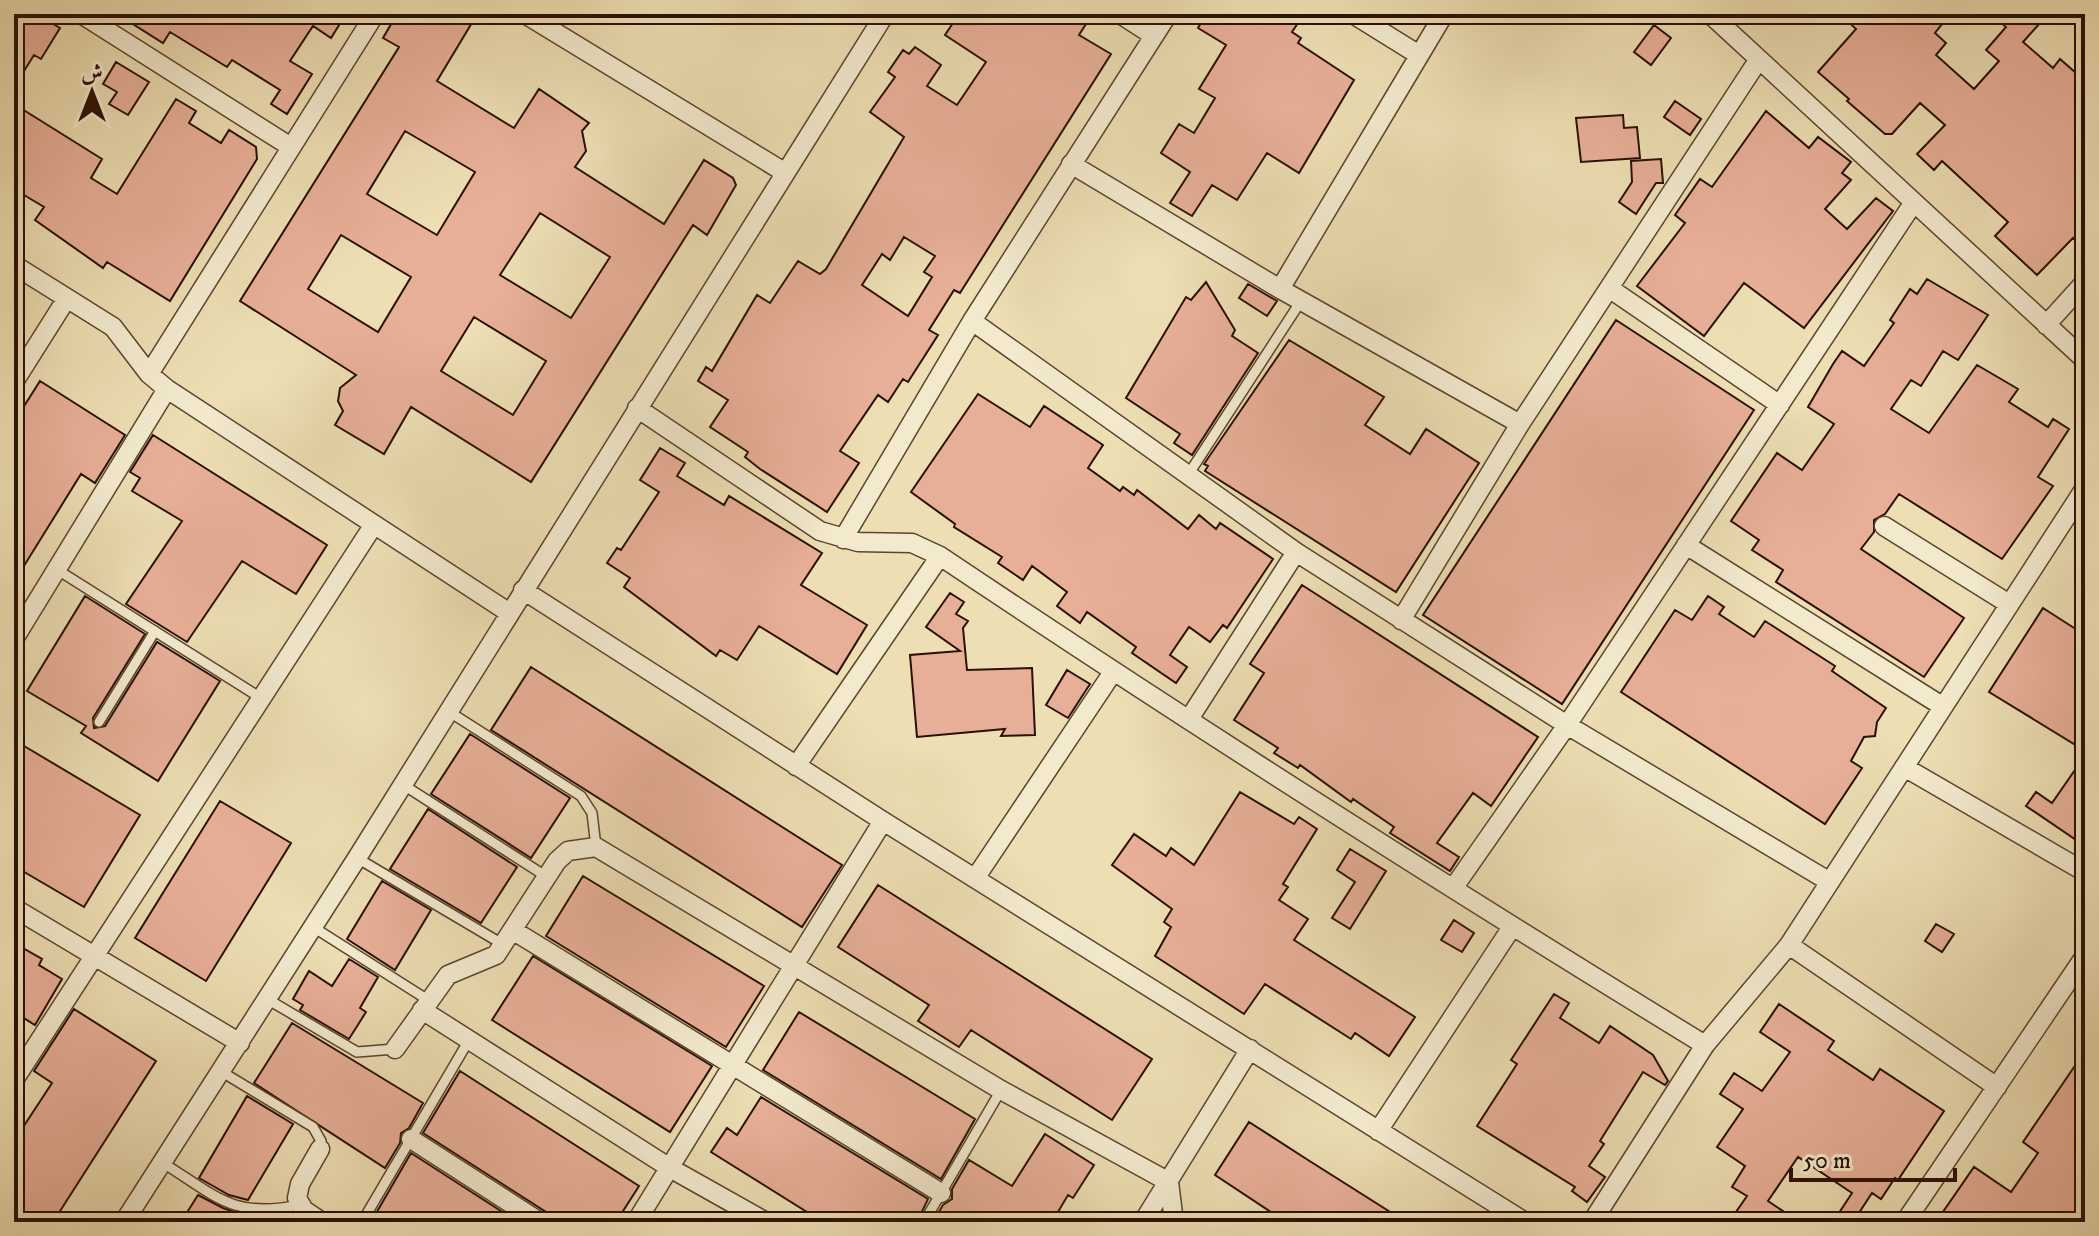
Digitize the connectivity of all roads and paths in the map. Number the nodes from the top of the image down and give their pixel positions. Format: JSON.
{"nodes":[{"id":1,"x":81,"y":14,"type":"edge"},
{"id":2,"x":375,"y":14,"type":"edge"},
{"id":3,"x":525,"y":14,"type":"edge"},
{"id":4,"x":885,"y":14,"type":"edge"},
{"id":5,"x":1120,"y":14,"type":"edge"},
{"id":6,"x":1168,"y":14,"type":"edge"},
{"id":7,"x":1353,"y":14,"type":"edge"},
{"id":8,"x":1444,"y":14,"type":"edge"},
{"id":9,"x":1710,"y":14,"type":"edge"},
{"id":10,"x":1154,"y":36,"type":"junction"},
{"id":11,"x":1419,"y":55,"type":"junction"},
{"id":12,"x":1759,"y":59,"type":"junction"},
{"id":13,"x":291,"y":147,"type":"junction"},
{"id":14,"x":1071,"y":164,"type":"junction"},
{"id":15,"x":784,"y":172,"type":"junction"},
{"id":16,"x":1914,"y":202,"type":"junction"},
{"id":17,"x":14,"y":265,"type":"edge"},
{"id":18,"x":2085,"y":282,"type":"edge"},
{"id":19,"x":1609,"y":288,"type":"junction"},
{"id":20,"x":1280,"y":289,"type":"junction"},
{"id":21,"x":67,"y":298,"type":"junction"},
{"id":22,"x":1301,"y":301,"type":"junction"},
{"id":23,"x":972,"y":321,"type":"junction"},
{"id":24,"x":2046,"y":325,"type":"junction"},
{"id":25,"x":2085,"y":360,"type":"edge"},
{"id":26,"x":149,"y":374,"type":"junction"},
{"id":27,"x":14,"y":382,"type":"edge"},
{"id":28,"x":167,"y":389,"type":"junction"},
{"id":29,"x":1780,"y":405,"type":"junction"},
{"id":30,"x":637,"y":408,"type":"junction"},
{"id":31,"x":1520,"y":424,"type":"junction"},
{"id":32,"x":1188,"y":475,"type":"junction"},
{"id":33,"x":2085,"y":488,"type":"edge"},
{"id":34,"x":373,"y":526,"type":"junction"},
{"id":35,"x":1884,"y":526,"type":"dead end"},
{"id":36,"x":843,"y":539,"type":"junction"},
{"id":37,"x":1686,"y":545,"type":"junction"},
{"id":38,"x":1296,"y":552,"type":"junction"},
{"id":39,"x":940,"y":556,"type":"junction"},
{"id":40,"x":56,"y":569,"type":"junction"},
{"id":41,"x":523,"y":590,"type":"junction"},
{"id":42,"x":2009,"y":604,"type":"junction"},
{"id":43,"x":508,"y":612,"type":"junction"},
{"id":44,"x":1401,"y":620,"type":"junction"},
{"id":45,"x":155,"y":631,"type":"junction"},
{"id":46,"x":14,"y":639,"type":"edge"},
{"id":47,"x":1113,"y":672,"type":"junction"},
{"id":48,"x":261,"y":698,"type":"junction"},
{"id":49,"x":1942,"y":706,"type":"junction"},
{"id":50,"x":447,"y":711,"type":"junction"},
{"id":51,"x":1189,"y":719,"type":"junction"},
{"id":52,"x":99,"y":722,"type":"dead end"},
{"id":53,"x":1567,"y":725,"type":"junction"},
{"id":54,"x":796,"y":766,"type":"junction"},
{"id":55,"x":1904,"y":767,"type":"junction"},
{"id":56,"x":402,"y":784,"type":"junction"},
{"id":57,"x":883,"y":821,"type":"junction"},
{"id":58,"x":596,"y":847,"type":"junction"},
{"id":59,"x":357,"y":858,"type":"junction"},
{"id":60,"x":2085,"y":872,"type":"edge"},
{"id":61,"x":547,"y":877,"type":"junction"},
{"id":62,"x":976,"y":877,"type":"junction"},
{"id":63,"x":1830,"y":882,"type":"junction"},
{"id":64,"x":1454,"y":887,"type":"junction"},
{"id":65,"x":14,"y":908,"type":"edge"},
{"id":66,"x":313,"y":927,"type":"junction"},
{"id":67,"x":1512,"y":927,"type":"junction"},
{"id":68,"x":509,"y":938,"type":"junction"},
{"id":69,"x":1789,"y":945,"type":"junction"},
{"id":70,"x":94,"y":956,"type":"junction"},
{"id":71,"x":2085,"y":956,"type":"edge"},
{"id":72,"x":795,"y":968,"type":"junction"},
{"id":73,"x":267,"y":999,"type":"junction"},
{"id":74,"x":425,"y":1005,"type":"junction"},
{"id":75,"x":469,"y":1040,"type":"junction"},
{"id":76,"x":240,"y":1043,"type":"junction"},
{"id":77,"x":1705,"y":1045,"type":"junction"},
{"id":78,"x":395,"y":1049,"type":"joint"},
{"id":79,"x":1250,"y":1049,"type":"junction"},
{"id":80,"x":735,"y":1064,"type":"junction"},
{"id":81,"x":222,"y":1072,"type":"junction"},
{"id":82,"x":14,"y":1080,"type":"edge"},
{"id":83,"x":1997,"y":1087,"type":"junction"},
{"id":84,"x":1001,"y":1090,"type":"junction"},
{"id":85,"x":1378,"y":1131,"type":"junction"},
{"id":86,"x":411,"y":1139,"type":"junction"},
{"id":87,"x":320,"y":1149,"type":"joint"},
{"id":88,"x":163,"y":1163,"type":"junction"},
{"id":89,"x":670,"y":1168,"type":"junction"},
{"id":90,"x":1169,"y":1182,"type":"junction"},
{"id":91,"x":941,"y":1193,"type":"junction"},
{"id":92,"x":299,"y":1205,"type":"junction"},
{"id":93,"x":124,"y":1222,"type":"edge"},
{"id":94,"x":322,"y":1222,"type":"edge"},
{"id":95,"x":362,"y":1222,"type":"edge"},
{"id":96,"x":540,"y":1222,"type":"edge"},
{"id":97,"x":636,"y":1222,"type":"edge"},
{"id":98,"x":766,"y":1222,"type":"edge"},
{"id":99,"x":924,"y":1222,"type":"edge"},
{"id":100,"x":1143,"y":1222,"type":"edge"},
{"id":101,"x":1174,"y":1222,"type":"edge"},
{"id":102,"x":1525,"y":1222,"type":"edge"},
{"id":103,"x":1592,"y":1222,"type":"edge"},
{"id":104,"x":1905,"y":1222,"type":"edge"}],
"edges":[{"from":1,"to":13,"type":"street"},
{"from":2,"to":13,"type":"street"},
{"from":3,"to":15,"type":"street"},
{"from":4,"to":15,"type":"street"},
{"from":5,"to":10,"type":"street"},
{"from":6,"to":10,"type":"street"},
{"from":7,"to":11,"type":"street"},
{"from":8,"to":11,"type":"street"},
{"from":9,"to":12,"type":"street"},
{"from":10,"to":14,"type":"street"},
{"from":11,"to":20,"type":"street"},
{"from":12,"to":16,"type":"street"},
{"from":12,"to":19,"type":"street"},
{"from":13,"to":26,"type":"street"},
{"from":14,"to":20,"type":"street"},
{"from":14,"to":23,"type":"street"},
{"from":15,"to":30,"type":"street"},
{"from":16,"to":24,"type":"street"},
{"from":16,"to":29,"type":"street"},
{"from":17,"to":21,"type":"street"},
{"from":18,"to":24,"type":"street"},
{"from":19,"to":29,"type":"street"},
{"from":19,"to":31,"type":"street"},
{"from":20,"to":22,"type":"street"},
{"from":21,"to":26,"type":"street"},
{"from":21,"to":27,"type":"street"},
{"from":22,"to":31,"type":"street"},
{"from":22,"to":32,"type":"lane"},
{"from":23,"to":32,"type":"street"},
{"from":23,"to":36,"type":"street"},
{"from":24,"to":25,"type":"street"},
{"from":26,"to":28,"type":"street"},
{"from":28,"to":34,"type":"street"},
{"from":28,"to":40,"type":"street"},
{"from":29,"to":37,"type":"street"},
{"from":30,"to":36,"type":"street"},
{"from":30,"to":41,"type":"street"},
{"from":31,"to":44,"type":"street"},
{"from":32,"to":38,"type":"street"},
{"from":33,"to":42,"type":"street"},
{"from":34,"to":43,"type":"street"},
{"from":34,"to":48,"type":"street"},
{"from":35,"to":42,"type":"street"},
{"from":36,"to":39,"type":"street"},
{"from":37,"to":49,"type":"street"},
{"from":37,"to":53,"type":"street"},
{"from":38,"to":44,"type":"street"},
{"from":38,"to":51,"type":"street"},
{"from":39,"to":47,"type":"street"},
{"from":39,"to":54,"type":"street"},
{"from":40,"to":45,"type":"lane"},
{"from":40,"to":46,"type":"street"},
{"from":41,"to":43,"type":"street"},
{"from":41,"to":54,"type":"street"},
{"from":42,"to":49,"type":"street"},
{"from":43,"to":50,"type":"street"},
{"from":44,"to":53,"type":"street"},
{"from":45,"to":48,"type":"lane"},
{"from":45,"to":52,"type":"lane"},
{"from":47,"to":51,"type":"street"},
{"from":47,"to":62,"type":"street"},
{"from":48,"to":70,"type":"street"},
{"from":49,"to":55,"type":"street"},
{"from":50,"to":56,"type":"street"},
{"from":50,"to":58,"type":"lane"},
{"from":51,"to":64,"type":"street"},
{"from":53,"to":63,"type":"street"},
{"from":53,"to":64,"type":"street"},
{"from":54,"to":57,"type":"street"},
{"from":55,"to":60,"type":"street"},
{"from":55,"to":63,"type":"street"},
{"from":56,"to":59,"type":"street"},
{"from":56,"to":61,"type":"lane"},
{"from":57,"to":62,"type":"street"},
{"from":57,"to":72,"type":"street"},
{"from":58,"to":61,"type":"street"},
{"from":58,"to":72,"type":"street"},
{"from":59,"to":66,"type":"street"},
{"from":59,"to":68,"type":"lane"},
{"from":61,"to":68,"type":"street"},
{"from":62,"to":79,"type":"street"},
{"from":63,"to":69,"type":"street"},
{"from":64,"to":67,"type":"street"},
{"from":65,"to":70,"type":"street"},
{"from":66,"to":73,"type":"street"},
{"from":66,"to":74,"type":"lane"},
{"from":67,"to":77,"type":"street"},
{"from":67,"to":85,"type":"street"},
{"from":68,"to":74,"type":"street"},
{"from":68,"to":80,"type":"street"},
{"from":69,"to":77,"type":"street"},
{"from":69,"to":83,"type":"street"},
{"from":70,"to":76,"type":"street"},
{"from":70,"to":82,"type":"street"},
{"from":71,"to":83,"type":"street"},
{"from":72,"to":80,"type":"street"},
{"from":72,"to":84,"type":"street"},
{"from":73,"to":76,"type":"street"},
{"from":73,"to":78,"type":"lane"},
{"from":74,"to":75,"type":"street"},
{"from":74,"to":78,"type":"street"},
{"from":75,"to":86,"type":"lane"},
{"from":75,"to":89,"type":"street"},
{"from":76,"to":81,"type":"street"},
{"from":77,"to":103,"type":"street"},
{"from":79,"to":85,"type":"street"},
{"from":79,"to":90,"type":"street"},
{"from":80,"to":89,"type":"street"},
{"from":80,"to":91,"type":"street"},
{"from":81,"to":87,"type":"lane"},
{"from":81,"to":88,"type":"street"},
{"from":83,"to":104,"type":"street"},
{"from":84,"to":90,"type":"street"},
{"from":84,"to":91,"type":"lane"},
{"from":85,"to":102,"type":"street"},
{"from":86,"to":95,"type":"lane"},
{"from":86,"to":96,"type":"street"},
{"from":87,"to":92,"type":"street"},
{"from":88,"to":92,"type":"lane"},
{"from":88,"to":93,"type":"street"},
{"from":89,"to":97,"type":"street"},
{"from":89,"to":98,"type":"street"},
{"from":90,"to":100,"type":"street"},
{"from":90,"to":101,"type":"street"},
{"from":91,"to":99,"type":"lane"},
{"from":92,"to":94,"type":"street"}]}
